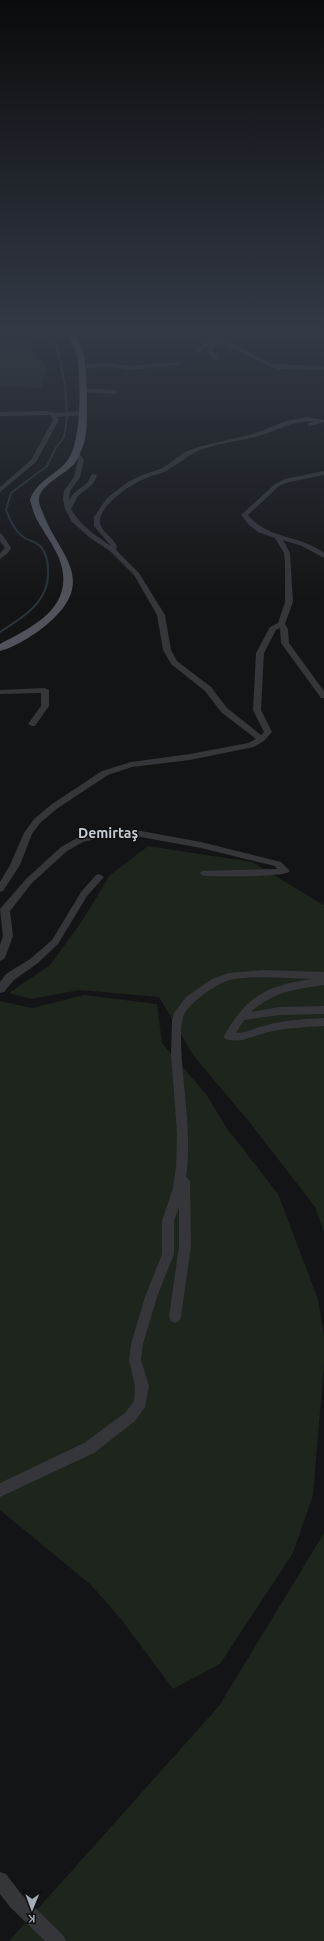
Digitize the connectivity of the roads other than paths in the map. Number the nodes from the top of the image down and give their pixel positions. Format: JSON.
{"nodes":[{"id":1,"x":56,"y":419,"type":"edge"},
{"id":2,"x":78,"y":419,"type":"edge"},
{"id":3,"x":310,"y":424,"type":"dead end"},
{"id":4,"x":76,"y":453,"type":"junction"},
{"id":5,"x":324,"y":473,"type":"edge"},
{"id":6,"x":94,"y":476,"type":"dead end"},
{"id":7,"x":0,"y":490,"type":"edge"},
{"id":8,"x":68,"y":509,"type":"junction"},
{"id":9,"x":0,"y":535,"type":"edge"},
{"id":10,"x":278,"y":538,"type":"junction"},
{"id":11,"x":112,"y":550,"type":"junction"},
{"id":12,"x":324,"y":556,"type":"edge"},
{"id":13,"x":0,"y":557,"type":"edge"},
{"id":14,"x":281,"y":624,"type":"junction"},
{"id":15,"x":0,"y":648,"type":"edge"},
{"id":16,"x":0,"y":692,"type":"edge"},
{"id":17,"x":324,"y":696,"type":"edge"},
{"id":18,"x":32,"y":724,"type":"dead end"},
{"id":19,"x":261,"y":740,"type":"junction"},
{"id":20,"x":205,"y":873,"type":"dead end"},
{"id":21,"x":98,"y":877,"type":"dead end"},
{"id":22,"x":0,"y":889,"type":"edge"},
{"id":23,"x":3,"y":912,"type":"edge"},
{"id":24,"x":0,"y":958,"type":"edge"},
{"id":25,"x":324,"y":976,"type":"edge"},
{"id":26,"x":324,"y":981,"type":"edge"},
{"id":27,"x":0,"y":990,"type":"edge"},
{"id":28,"x":324,"y":1010,"type":"edge"},
{"id":29,"x":242,"y":1016,"type":"junction"},
{"id":30,"x":324,"y":1022,"type":"edge"},
{"id":31,"x":182,"y":1167,"type":"junction"},
{"id":32,"x":175,"y":1317,"type":"dead end"},
{"id":33,"x":0,"y":1490,"type":"edge"},
{"id":34,"x":0,"y":1880,"type":"edge"},
{"id":35,"x":57,"y":1941,"type":"edge"}],
"edges":[{"from":1,"to":7,"type":"street"},
{"from":2,"to":4,"type":"main road"},
{"from":3,"to":11,"type":"street"},
{"from":4,"to":8,"type":"street"},
{"from":4,"to":15,"type":"main road"},
{"from":5,"to":10,"type":"street"},
{"from":6,"to":8,"type":"street"},
{"from":8,"to":11,"type":"street"},
{"from":9,"to":13,"type":"street"},
{"from":10,"to":12,"type":"street"},
{"from":10,"to":14,"type":"street"},
{"from":11,"to":19,"type":"street"},
{"from":14,"to":17,"type":"street"},
{"from":14,"to":19,"type":"street"},
{"from":16,"to":18,"type":"street"},
{"from":19,"to":22,"type":"street"},
{"from":20,"to":23,"type":"street"},
{"from":21,"to":27,"type":"street"},
{"from":23,"to":24,"type":"street"},
{"from":25,"to":31,"type":"street"},
{"from":26,"to":29,"type":"street"},
{"from":28,"to":29,"type":"street"},
{"from":29,"to":30,"type":"street"},
{"from":31,"to":32,"type":"street"},
{"from":31,"to":33,"type":"street"},
{"from":34,"to":35,"type":"street"}]}
